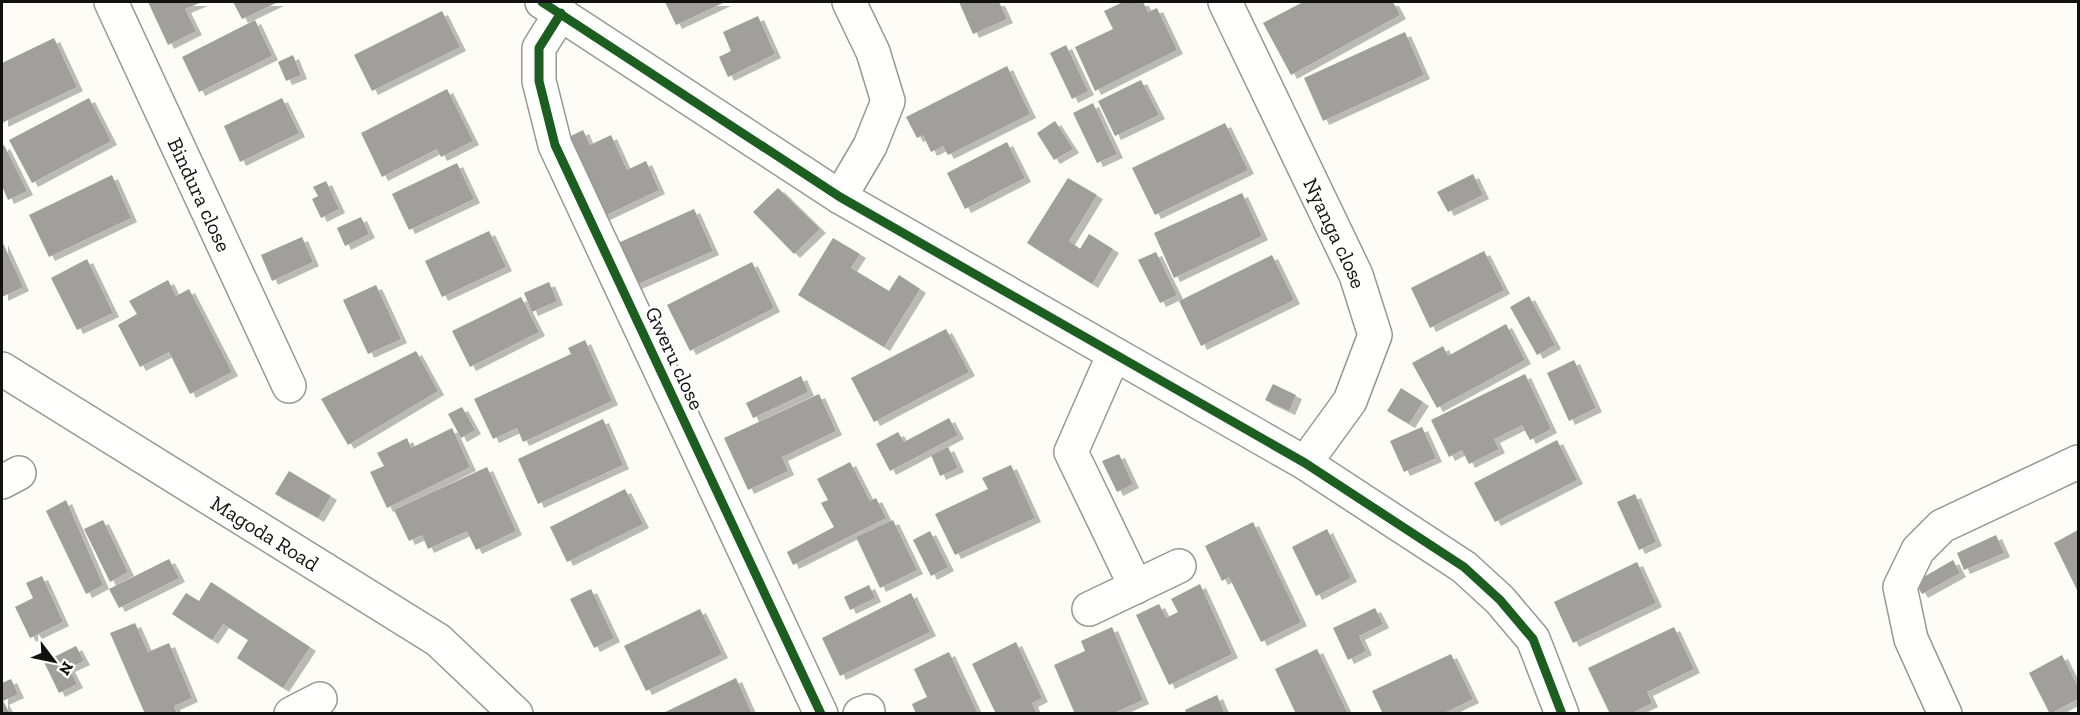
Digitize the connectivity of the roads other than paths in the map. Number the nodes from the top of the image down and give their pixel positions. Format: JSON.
{"nodes":[{"id":1,"x":111,"y":2,"type":"edge"},
{"id":2,"x":849,"y":2,"type":"edge"},
{"id":3,"x":1225,"y":2,"type":"edge"},
{"id":4,"x":552,"y":7,"type":"edge"},
{"id":5,"x":840,"y":196,"type":"junction"},
{"id":6,"x":1114,"y":354,"type":"junction"},
{"id":7,"x":2,"y":369,"type":"edge"},
{"id":8,"x":289,"y":386,"type":"dead end"},
{"id":9,"x":2079,"y":462,"type":"edge"},
{"id":10,"x":1305,"y":463,"type":"junction"},
{"id":11,"x":1179,"y":566,"type":"dead end"},
{"id":12,"x":1136,"y":587,"type":"junction"},
{"id":13,"x":1089,"y":609,"type":"dead end"},
{"id":14,"x":320,"y":699,"type":"dead end"},
{"id":15,"x":291,"y":714,"type":"edge"},
{"id":16,"x":516,"y":714,"type":"edge"},
{"id":17,"x":822,"y":714,"type":"edge"},
{"id":18,"x":1562,"y":714,"type":"edge"},
{"id":19,"x":1945,"y":714,"type":"edge"}],
"edges":[{"from":1,"to":8,"type":"street","name":"Bindura close"},
{"from":2,"to":5,"type":"street"},
{"from":3,"to":10,"type":"street","name":"Nyanga close"},
{"from":4,"to":5,"type":"street"},
{"from":4,"to":17,"type":"street","name":"Gweru close"},
{"from":5,"to":6,"type":"street"},
{"from":6,"to":10,"type":"street"},
{"from":6,"to":12,"type":"street"},
{"from":7,"to":16,"type":"street","name":"Magoda Road"},
{"from":9,"to":19,"type":"street"},
{"from":10,"to":18,"type":"street"},
{"from":11,"to":12,"type":"street"},
{"from":12,"to":13,"type":"street"},
{"from":14,"to":15,"type":"street"}]}
